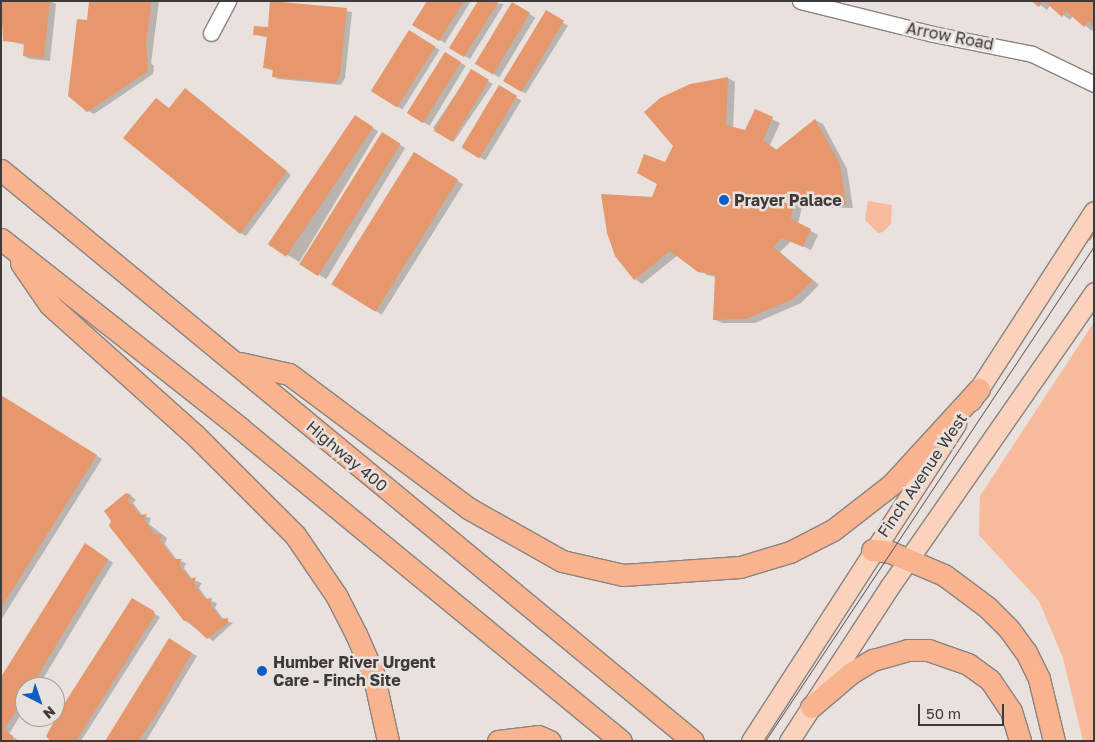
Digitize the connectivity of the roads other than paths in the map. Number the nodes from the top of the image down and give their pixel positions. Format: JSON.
{"nodes":[{"id":1,"x":228,"y":1,"type":"edge"},
{"id":2,"x":800,"y":1,"type":"edge"},
{"id":3,"x":212,"y":33,"type":"dead end"},
{"id":4,"x":1094,"y":84,"type":"edge"},
{"id":5,"x":1,"y":170,"type":"edge"},
{"id":6,"x":1094,"y":211,"type":"edge"},
{"id":7,"x":6,"y":242,"type":"edge"},
{"id":8,"x":1094,"y":292,"type":"edge"},
{"id":9,"x":235,"y":361,"type":"junction"},
{"id":10,"x":980,"y":389,"type":"junction"},
{"id":11,"x":872,"y":550,"type":"junction"},
{"id":12,"x":908,"y":561,"type":"junction"},
{"id":13,"x":811,"y":706,"type":"junction"},
{"id":14,"x":693,"y":740,"type":"edge"},
{"id":15,"x":388,"y":741,"type":"edge"},
{"id":16,"x":498,"y":741,"type":"edge"},
{"id":17,"x":550,"y":741,"type":"edge"},
{"id":18,"x":621,"y":741,"type":"edge"},
{"id":19,"x":751,"y":741,"type":"edge"},
{"id":20,"x":789,"y":741,"type":"edge"},
{"id":21,"x":1020,"y":741,"type":"edge"},
{"id":22,"x":1054,"y":741,"type":"edge"}],
"edges":[{"from":1,"to":3,"type":"street"},
{"from":2,"to":4,"type":"street","name":"Arrow Road"},
{"from":5,"to":9,"type":"highway","name":"Highway 400"},
{"from":6,"to":10,"type":"main road","name":"Finch Avenue West"},
{"from":7,"to":15,"type":"highway"},
{"from":7,"to":18,"type":"highway"},
{"from":8,"to":12,"type":"main road"},
{"from":9,"to":10,"type":"highway"},
{"from":9,"to":14,"type":"highway","name":"Highway 400"},
{"from":10,"to":11,"type":"main road","name":"Finch Avenue West"},
{"from":11,"to":12,"type":"highway"},
{"from":11,"to":19,"type":"main road","name":"Finch Avenue West"},
{"from":12,"to":13,"type":"main road"},
{"from":12,"to":22,"type":"highway"},
{"from":13,"to":20,"type":"main road"},
{"from":13,"to":21,"type":"highway"},
{"from":16,"to":17,"type":"highway"}]}
